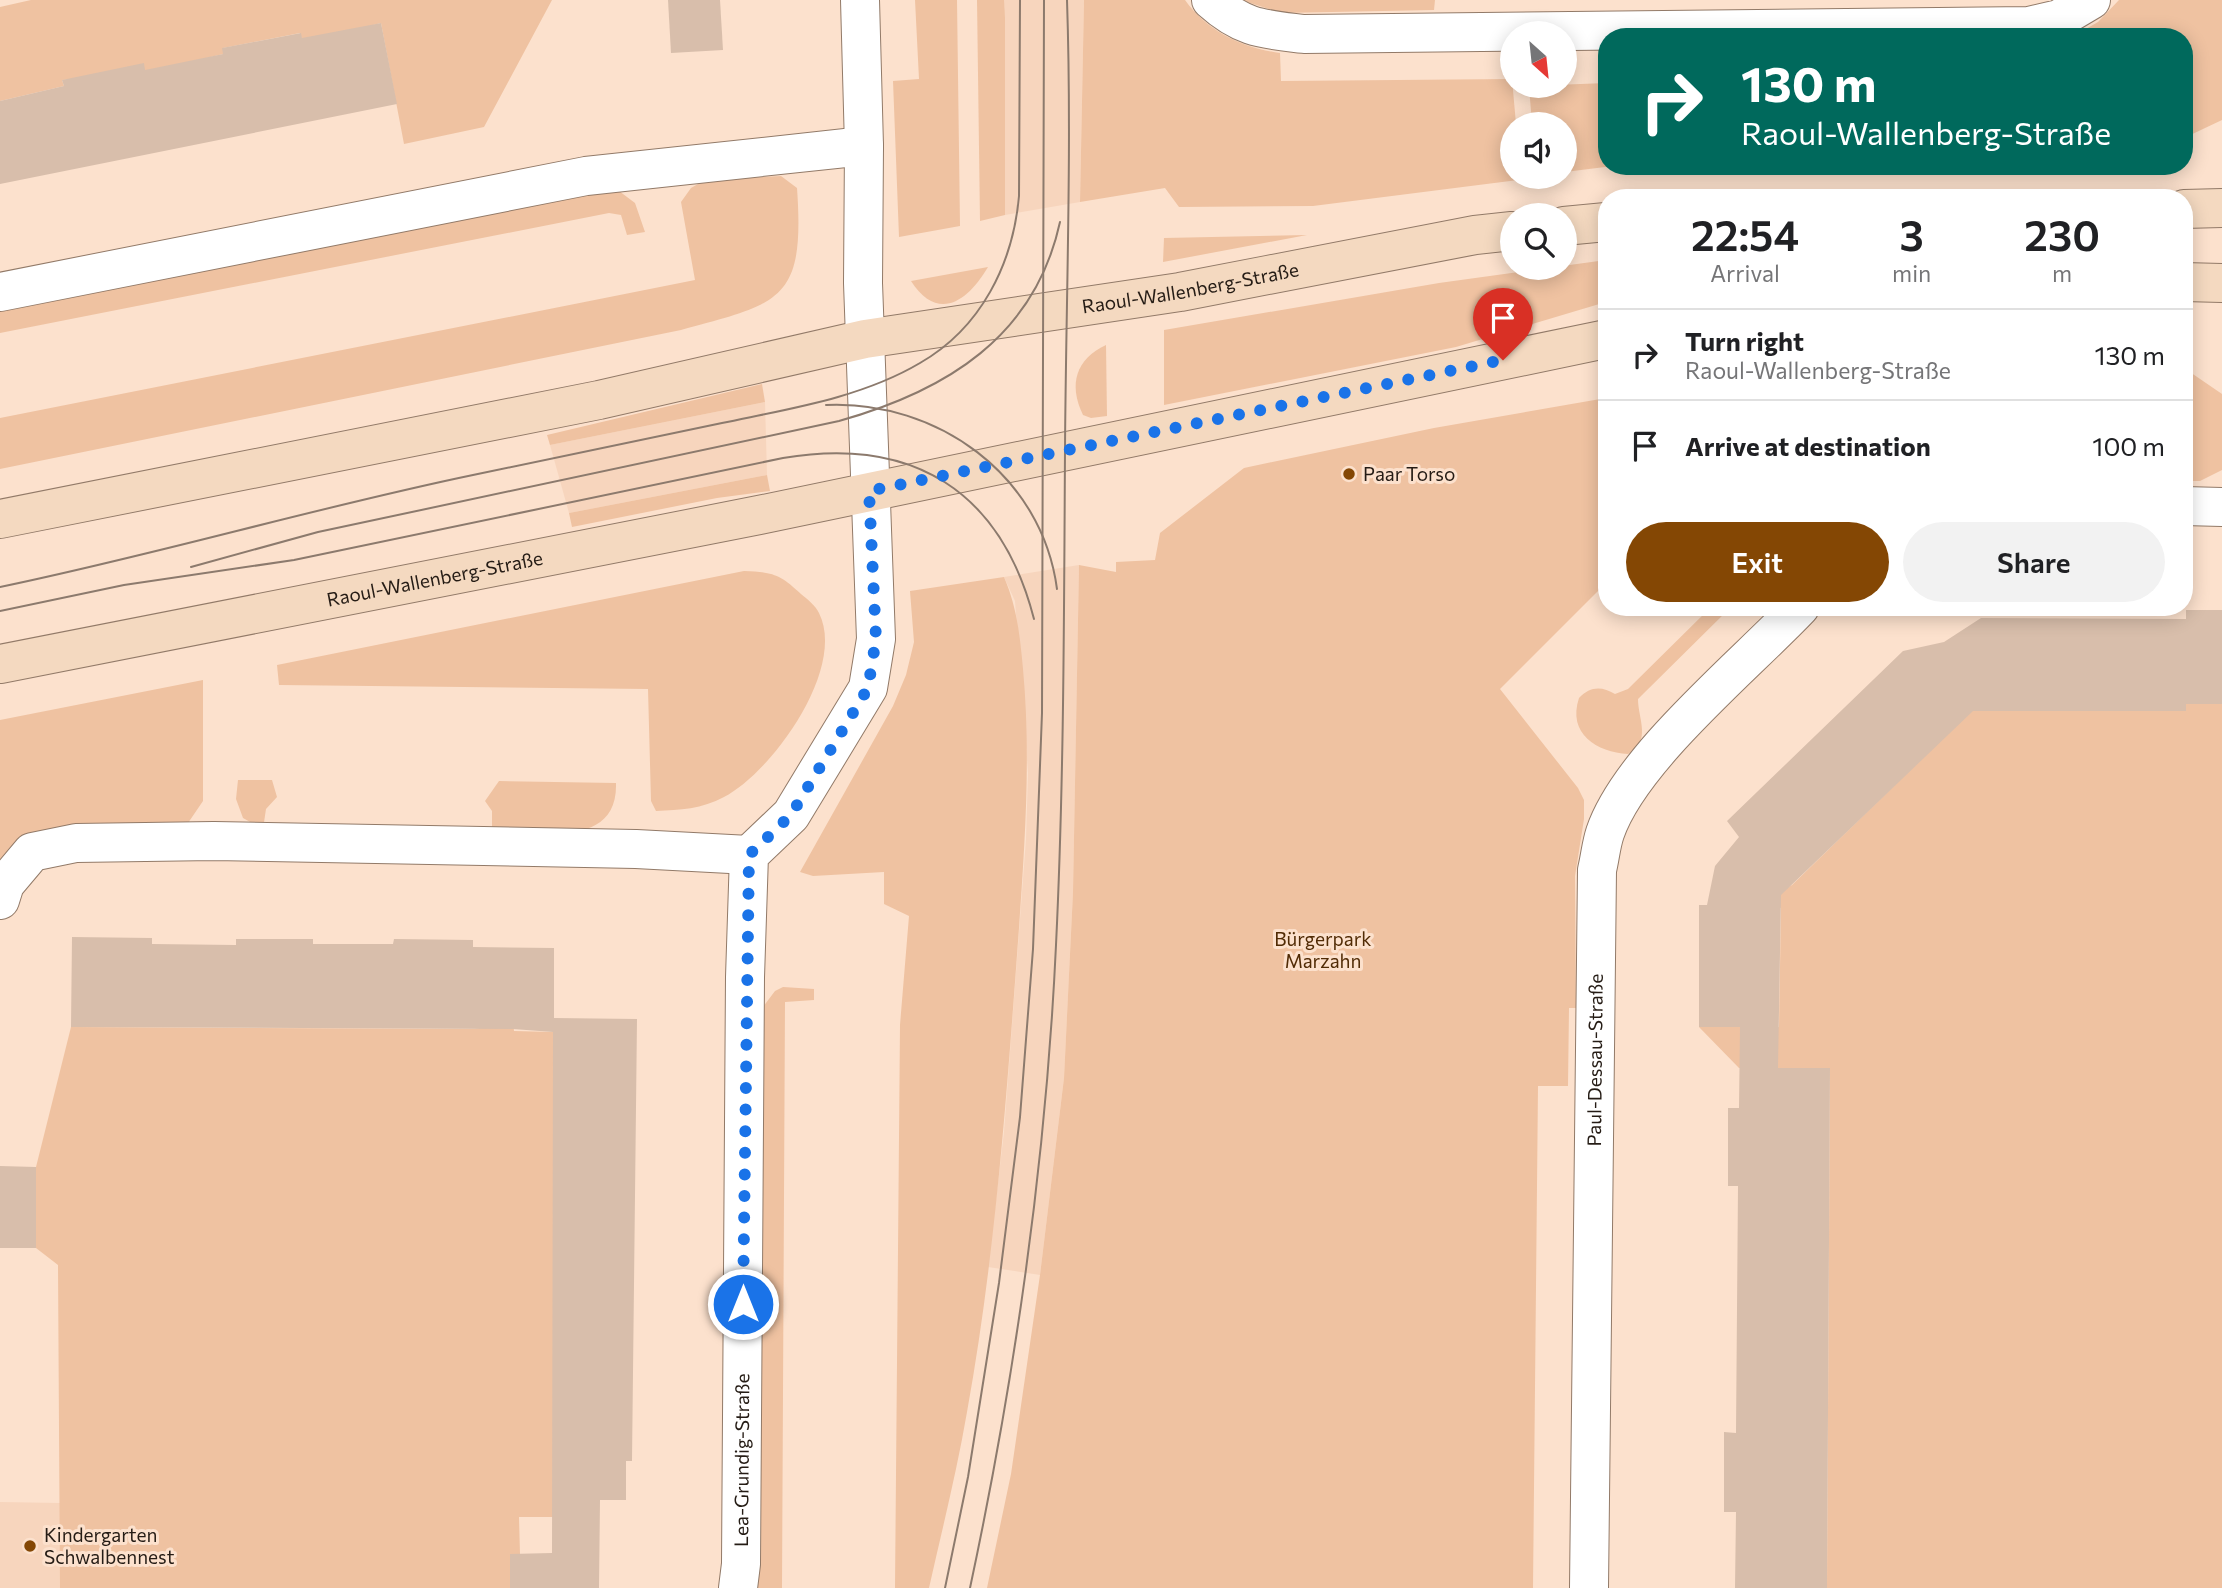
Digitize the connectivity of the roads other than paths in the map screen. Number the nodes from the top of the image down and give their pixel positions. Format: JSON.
{"nodes":[{"id":1,"x":860,"y":0,"type":"edge"},
{"id":2,"x":1211,"y":0,"type":"edge"},
{"id":3,"x":2091,"y":0,"type":"edge"},
{"id":4,"x":1900,"y":28,"type":"edge"},
{"id":5,"x":1598,"y":31,"type":"edge"},
{"id":6,"x":864,"y":146,"type":"junction"},
{"id":7,"x":2193,"y":208,"type":"edge"},
{"id":8,"x":2222,"y":208,"type":"edge"},
{"id":9,"x":1598,"y":223,"type":"edge"},
{"id":10,"x":1577,"y":225,"type":"edge"},
{"id":11,"x":1500,"y":232,"type":"edge"},
{"id":12,"x":2193,"y":282,"type":"edge"},
{"id":13,"x":2222,"y":283,"type":"edge"},
{"id":14,"x":0,"y":292,"type":"edge"},
{"id":15,"x":866,"y":339,"type":"junction"},
{"id":16,"x":1598,"y":341,"type":"edge"},
{"id":17,"x":869,"y":491,"type":"junction"},
{"id":18,"x":2193,"y":506,"type":"edge"},
{"id":19,"x":2222,"y":507,"type":"edge"},
{"id":20,"x":0,"y":519,"type":"edge"},
{"id":21,"x":1791,"y":616,"type":"edge"},
{"id":22,"x":0,"y":664,"type":"edge"},
{"id":23,"x":749,"y":855,"type":"junction"},
{"id":24,"x":0,"y":900,"type":"edge"},
{"id":25,"x":738,"y":1588,"type":"edge"},
{"id":26,"x":1589,"y":1588,"type":"edge"}],
"edges":[{"from":1,"to":6,"type":"street"},
{"from":2,"to":5,"type":"street"},
{"from":3,"to":4,"type":"street"},
{"from":6,"to":14,"type":"street"},
{"from":6,"to":15,"type":"street"},
{"from":7,"to":8,"type":"main road"},
{"from":9,"to":10,"type":"main road"},
{"from":11,"to":15,"type":"main road","name":"Raoul-Wallenberg-Straße"},
{"from":12,"to":13,"type":"main road"},
{"from":15,"to":17,"type":"street"},
{"from":15,"to":20,"type":"main road","name":"Raoul-Wallenberg-Straße"},
{"from":16,"to":17,"type":"main road","name":"Raoul-Wallenberg-Straße"},
{"from":17,"to":22,"type":"main road","name":"Raoul-Wallenberg-Straße"},
{"from":17,"to":23,"type":"street"},
{"from":18,"to":19,"type":"street"},
{"from":21,"to":26,"type":"street","name":"Paul-Dessau-Straße"},
{"from":23,"to":24,"type":"street"},
{"from":23,"to":25,"type":"street","name":"Lea-Grundig-Straße"}]}
